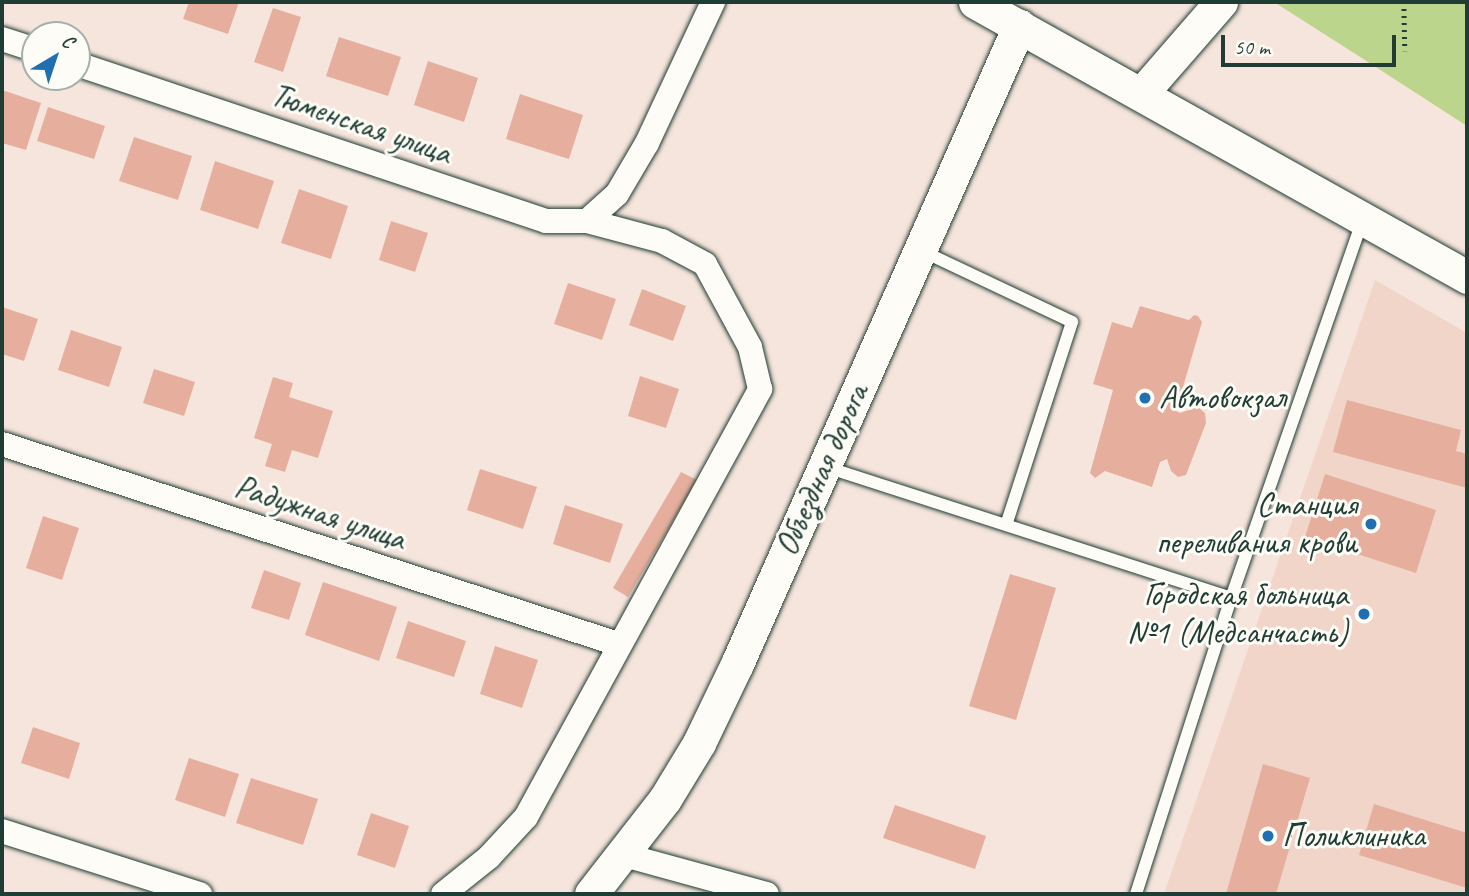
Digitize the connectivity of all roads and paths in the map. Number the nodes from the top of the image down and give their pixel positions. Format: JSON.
{"nodes":[{"id":1,"x":713,"y":2,"type":"edge"},
{"id":2,"x":975,"y":2,"type":"edge"},
{"id":3,"x":1221,"y":2,"type":"edge"},
{"id":4,"x":1404,"y":2,"type":"edge"},
{"id":5,"x":1019,"y":26,"type":"junction"},
{"id":6,"x":2,"y":39,"type":"edge"},
{"id":7,"x":21,"y":45,"type":"edge"},
{"id":8,"x":1405,"y":51,"type":"dead end"},
{"id":9,"x":91,"y":69,"type":"edge"},
{"id":10,"x":1141,"y":94,"type":"junction"},
{"id":11,"x":1363,"y":219,"type":"junction"},
{"id":12,"x":587,"y":221,"type":"junction"},
{"id":13,"x":919,"y":250,"type":"junction"},
{"id":14,"x":1467,"y":277,"type":"edge"},
{"id":15,"x":2,"y":444,"type":"edge"},
{"id":16,"x":822,"y":466,"type":"junction"},
{"id":17,"x":1006,"y":525,"type":"junction"},
{"id":18,"x":1231,"y":597,"type":"junction"},
{"id":19,"x":618,"y":644,"type":"junction"},
{"id":20,"x":2,"y":831,"type":"edge"},
{"id":21,"x":624,"y":855,"type":"junction"},
{"id":22,"x":200,"y":894,"type":"edge"},
{"id":23,"x":443,"y":894,"type":"edge"},
{"id":24,"x":592,"y":894,"type":"edge"},
{"id":25,"x":767,"y":894,"type":"edge"},
{"id":26,"x":1136,"y":894,"type":"edge"}],
"edges":[{"from":1,"to":12,"type":"street"},
{"from":2,"to":5,"type":"main road"},
{"from":3,"to":10,"type":"main road"},
{"from":4,"to":8,"type":"path"},
{"from":5,"to":10,"type":"main road"},
{"from":5,"to":13,"type":"main road","name":"Объездная дорога"},
{"from":6,"to":7,"type":"street"},
{"from":9,"to":12,"type":"street","name":"Тюменская улица"},
{"from":10,"to":11,"type":"main road"},
{"from":11,"to":14,"type":"main road"},
{"from":11,"to":18,"type":"lane"},
{"from":12,"to":19,"type":"street","name":"Тюменская улица"},
{"from":13,"to":16,"type":"main road","name":"Объездная дорога"},
{"from":13,"to":17,"type":"lane"},
{"from":15,"to":19,"type":"street","name":"Радужная улица"},
{"from":16,"to":17,"type":"lane"},
{"from":16,"to":21,"type":"main road","name":"Объездная дорога"},
{"from":17,"to":18,"type":"lane"},
{"from":18,"to":26,"type":"lane"},
{"from":19,"to":23,"type":"street","name":"Тюменская улица"},
{"from":20,"to":22,"type":"street"},
{"from":21,"to":24,"type":"main road","name":"Объездная дорога"},
{"from":21,"to":25,"type":"street"}]}
